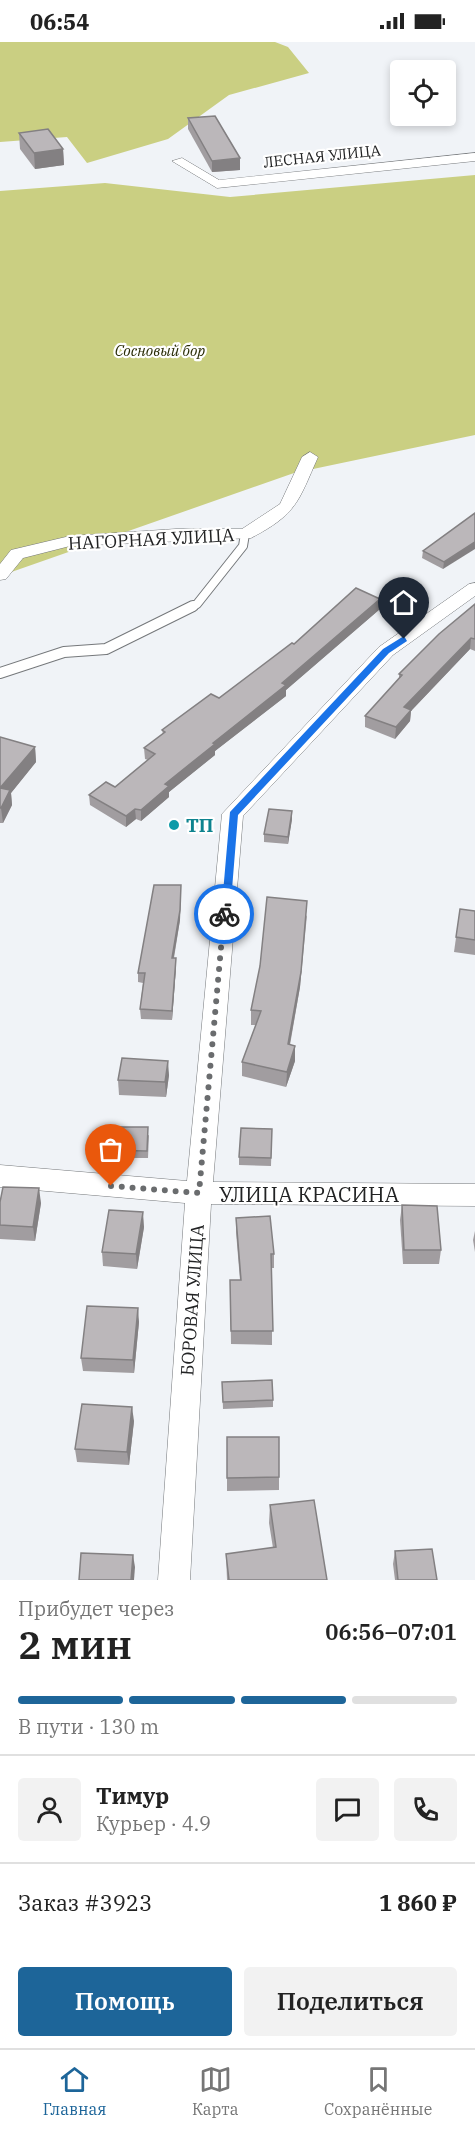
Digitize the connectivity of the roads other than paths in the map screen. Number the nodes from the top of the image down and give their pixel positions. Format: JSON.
{"nodes":[{"id":1,"x":475,"y":157,"type":"edge"},
{"id":2,"x":178,"y":161,"type":"dead end"},
{"id":3,"x":310,"y":457,"type":"dead end"},
{"id":4,"x":244,"y":534,"type":"junction"},
{"id":5,"x":0,"y":575,"type":"edge"},
{"id":6,"x":475,"y":588,"type":"edge"},
{"id":7,"x":0,"y":673,"type":"edge"},
{"id":8,"x":0,"y":1176,"type":"edge"},
{"id":9,"x":199,"y":1193,"type":"junction"},
{"id":10,"x":475,"y":1195,"type":"edge"},
{"id":11,"x":174,"y":1580,"type":"edge"}],
"edges":[{"from":1,"to":2,"type":"street","name":"ЛЕСНАЯ УЛИЦА"},
{"from":3,"to":4,"type":"street","name":"НАГОРНАЯ УЛИЦА"},
{"from":4,"to":5,"type":"street","name":"НАГОРНАЯ УЛИЦА"},
{"from":4,"to":7,"type":"lane"},
{"from":6,"to":9,"type":"street","name":"БОРОВАЯ УЛИЦА"},
{"from":8,"to":9,"type":"street","name":"УЛИЦА КРАСИНА"},
{"from":9,"to":10,"type":"street","name":"УЛИЦА КРАСИНА"},
{"from":9,"to":11,"type":"street","name":"БОРОВАЯ УЛИЦА"}]}
